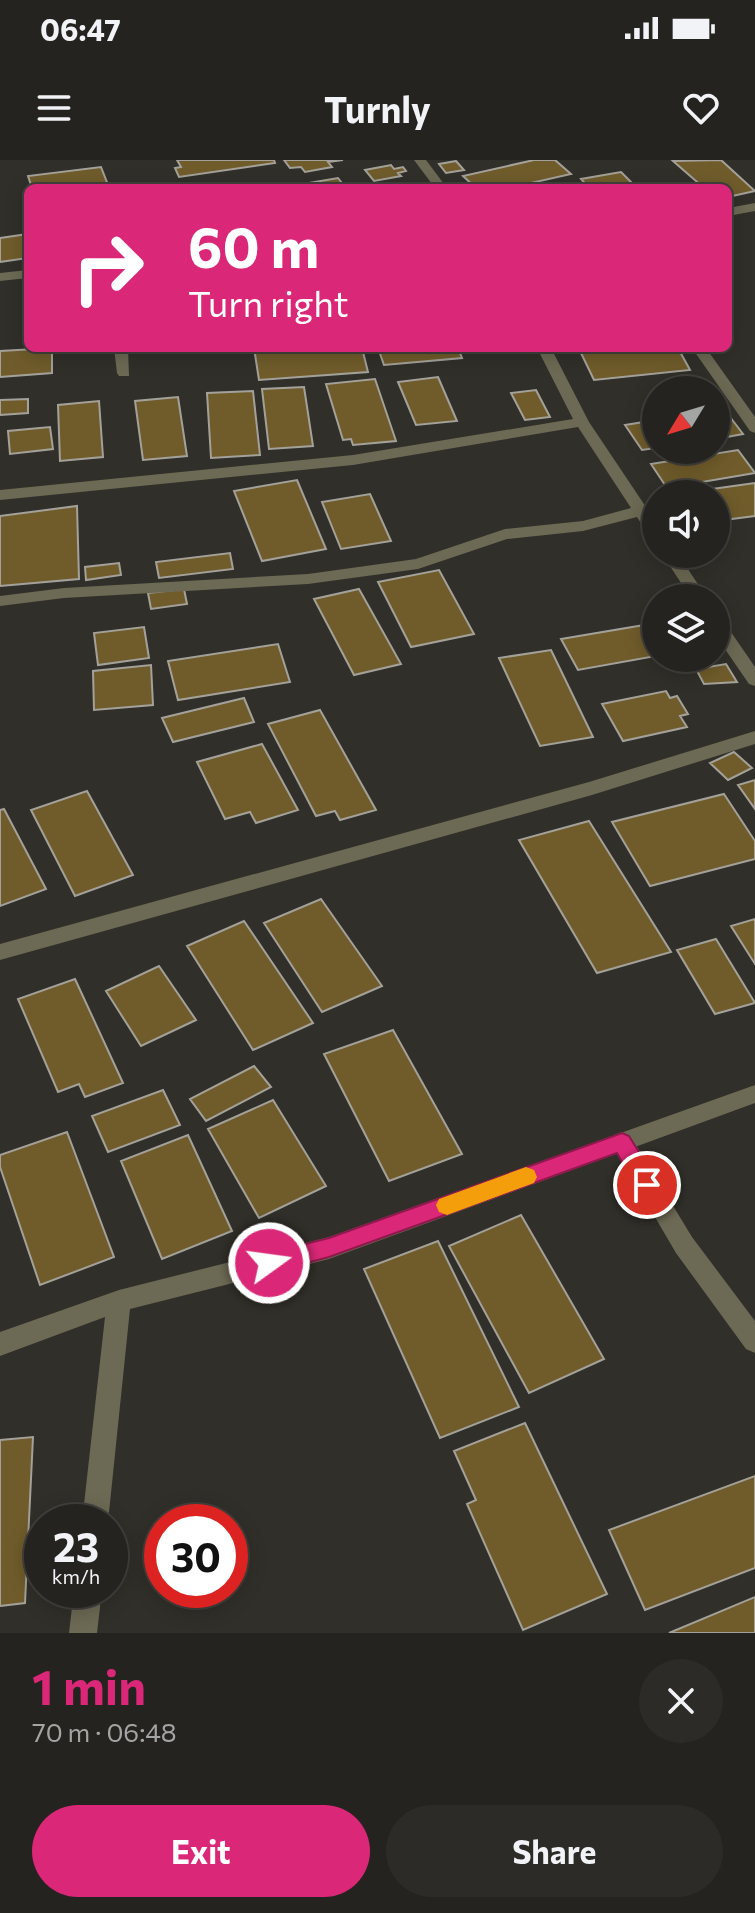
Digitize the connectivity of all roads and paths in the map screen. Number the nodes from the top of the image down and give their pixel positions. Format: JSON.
{"nodes":[{"id":1,"x":420,"y":160,"type":"edge"},
{"id":2,"x":438,"y":184,"type":"edge"},
{"id":3,"x":755,"y":207,"type":"edge"},
{"id":4,"x":732,"y":211,"type":"edge"},
{"id":5,"x":24,"y":274,"type":"edge"},
{"id":6,"x":0,"y":277,"type":"edge"},
{"id":7,"x":121,"y":352,"type":"edge"},
{"id":8,"x":546,"y":352,"type":"edge"},
{"id":9,"x":702,"y":352,"type":"edge"},
{"id":10,"x":124,"y":373,"type":"dead end"},
{"id":11,"x":582,"y":422,"type":"junction"},
{"id":12,"x":755,"y":428,"type":"edge"},
{"id":13,"x":0,"y":495,"type":"edge"},
{"id":14,"x":640,"y":511,"type":"junction"},
{"id":15,"x":642,"y":514,"type":"edge"},
{"id":16,"x":0,"y":601,"type":"edge"},
{"id":17,"x":730,"y":643,"type":"edge"},
{"id":18,"x":755,"y":680,"type":"edge"},
{"id":19,"x":755,"y":737,"type":"edge"},
{"id":20,"x":0,"y":952,"type":"edge"},
{"id":21,"x":755,"y":1094,"type":"edge"},
{"id":22,"x":622,"y":1142,"type":"junction"},
{"id":23,"x":119,"y":1301,"type":"junction"},
{"id":24,"x":755,"y":1341,"type":"edge"},
{"id":25,"x":0,"y":1344,"type":"edge"},
{"id":26,"x":97,"y":1504,"type":"edge"},
{"id":27,"x":86,"y":1608,"type":"edge"},
{"id":28,"x":83,"y":1633,"type":"edge"}],
"edges":[{"from":1,"to":2,"type":"street"},
{"from":3,"to":4,"type":"street"},
{"from":5,"to":6,"type":"street"},
{"from":7,"to":10,"type":"street"},
{"from":8,"to":11,"type":"street"},
{"from":9,"to":12,"type":"street"},
{"from":11,"to":13,"type":"street"},
{"from":11,"to":14,"type":"street"},
{"from":14,"to":15,"type":"street"},
{"from":14,"to":16,"type":"street"},
{"from":17,"to":18,"type":"street"},
{"from":19,"to":20,"type":"street"},
{"from":21,"to":22,"type":"street"},
{"from":22,"to":23,"type":"street"},
{"from":22,"to":24,"type":"street"},
{"from":23,"to":25,"type":"street"},
{"from":23,"to":26,"type":"street"},
{"from":27,"to":28,"type":"street"}]}
